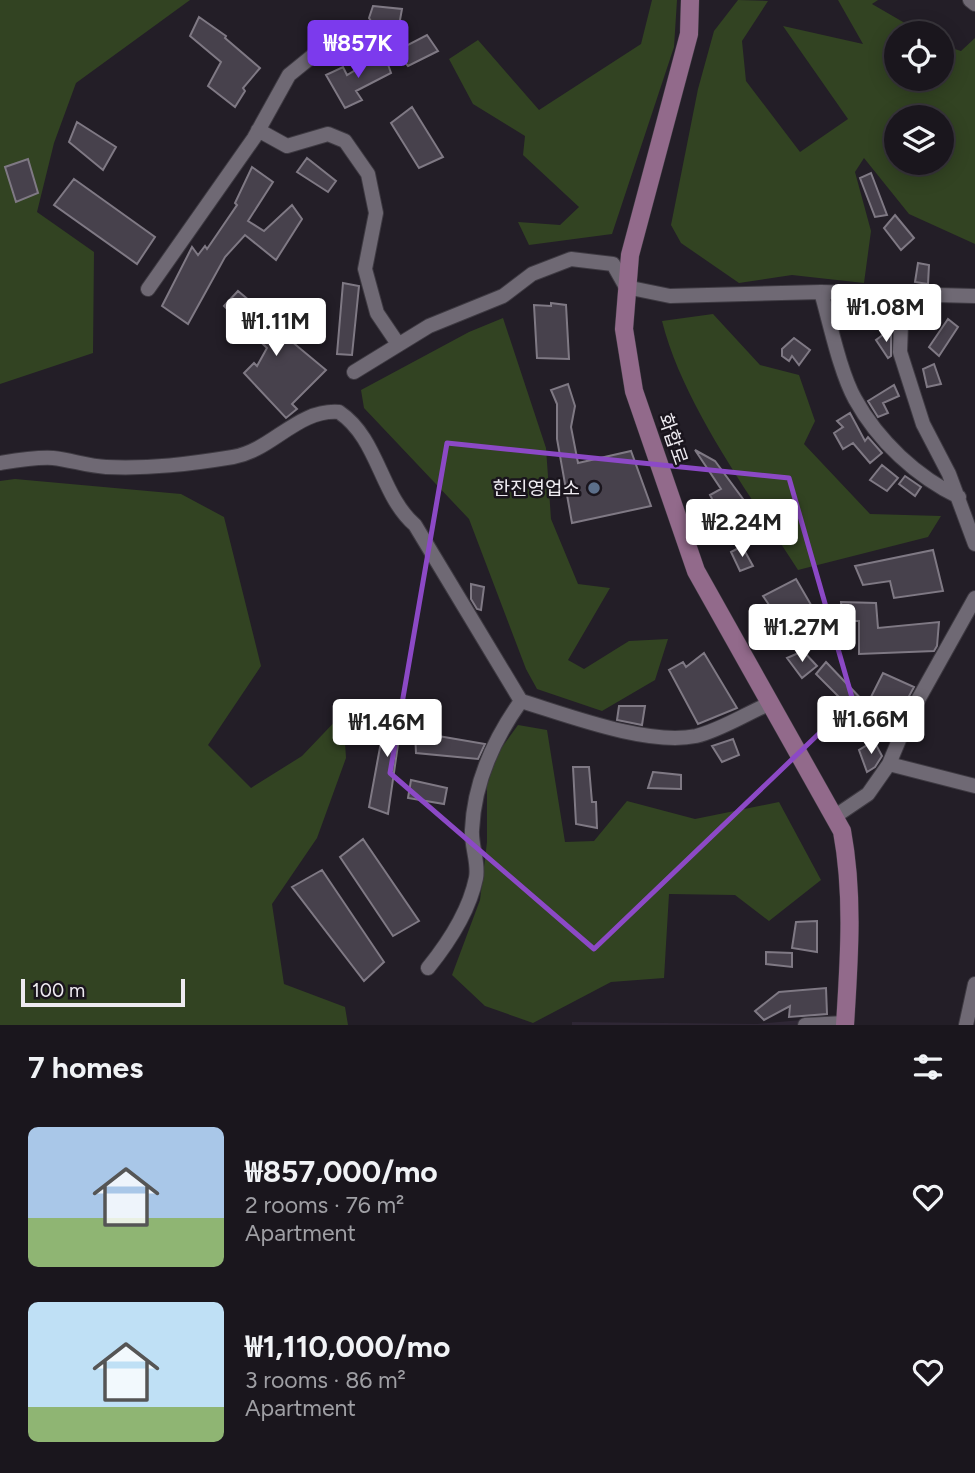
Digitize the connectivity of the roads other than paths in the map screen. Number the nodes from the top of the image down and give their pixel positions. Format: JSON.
{"nodes":[{"id":1,"x":690,"y":0,"type":"edge"},
{"id":2,"x":970,"y":0,"type":"edge"},
{"id":3,"x":975,"y":4,"type":"edge"},
{"id":4,"x":337,"y":36,"type":"dead end"},
{"id":5,"x":258,"y":130,"type":"junction"},
{"id":6,"x":626,"y":287,"type":"junction"},
{"id":7,"x":148,"y":289,"type":"dead end"},
{"id":8,"x":821,"y":292,"type":"junction"},
{"id":9,"x":902,"y":295,"type":"junction"},
{"id":10,"x":975,"y":296,"type":"edge"},
{"id":11,"x":398,"y":344,"type":"junction"},
{"id":12,"x":354,"y":372,"type":"dead end"},
{"id":13,"x":0,"y":463,"type":"edge"},
{"id":14,"x":959,"y":497,"type":"junction"},
{"id":15,"x":975,"y":544,"type":"edge"},
{"id":16,"x":975,"y":598,"type":"edge"},
{"id":17,"x":521,"y":701,"type":"junction"},
{"id":18,"x":771,"y":703,"type":"junction"},
{"id":19,"x":889,"y":764,"type":"junction"},
{"id":20,"x":975,"y":786,"type":"edge"},
{"id":21,"x":834,"y":817,"type":"junction"},
{"id":22,"x":428,"y":968,"type":"dead end"},
{"id":23,"x":975,"y":985,"type":"edge"},
{"id":24,"x":970,"y":1023,"type":"edge"},
{"id":25,"x":845,"y":1024,"type":"edge"},
{"id":26,"x":805,"y":1025,"type":"edge"}],
"edges":[{"from":1,"to":6,"type":"main road","name":"화합로"},
{"from":2,"to":3,"type":"street"},
{"from":4,"to":5,"type":"street"},
{"from":5,"to":7,"type":"street"},
{"from":5,"to":11,"type":"street"},
{"from":6,"to":8,"type":"street"},
{"from":6,"to":11,"type":"street"},
{"from":6,"to":18,"type":"main road","name":"화합로"},
{"from":8,"to":9,"type":"street"},
{"from":8,"to":14,"type":"street"},
{"from":9,"to":10,"type":"street"},
{"from":9,"to":14,"type":"street"},
{"from":11,"to":12,"type":"street"},
{"from":13,"to":17,"type":"street"},
{"from":14,"to":15,"type":"street"},
{"from":16,"to":19,"type":"street"},
{"from":17,"to":18,"type":"street"},
{"from":17,"to":22,"type":"street"},
{"from":18,"to":21,"type":"main road","name":"화합로"},
{"from":19,"to":20,"type":"street"},
{"from":19,"to":21,"type":"street"},
{"from":21,"to":25,"type":"main road","name":"화합로"},
{"from":23,"to":24,"type":"street"},
{"from":25,"to":26,"type":"street"}]}
